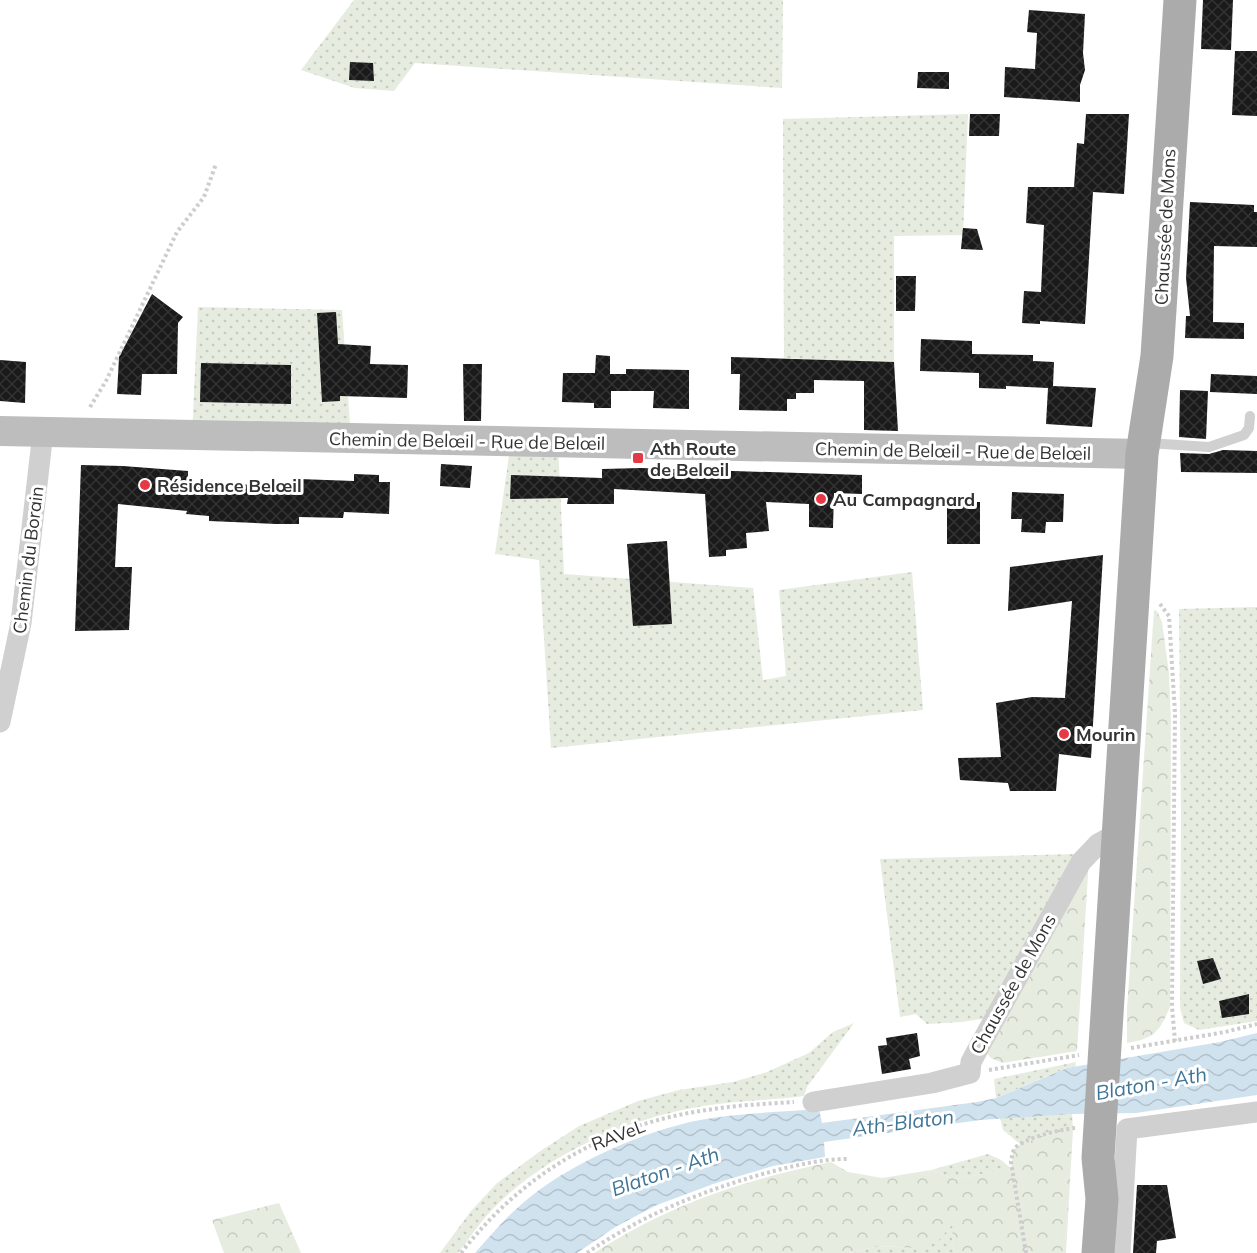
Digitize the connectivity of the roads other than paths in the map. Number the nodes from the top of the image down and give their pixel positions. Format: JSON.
{"nodes":[{"id":1,"x":1160,"y":0,"type":"edge"},
{"id":2,"x":1180,"y":0,"type":"edge"},
{"id":3,"x":1250,"y":416,"type":"dead end"},
{"id":4,"x":0,"y":431,"type":"edge"},
{"id":5,"x":44,"y":432,"type":"junction"},
{"id":6,"x":1143,"y":448,"type":"junction"},
{"id":7,"x":0,"y":722,"type":"edge"},
{"id":8,"x":1118,"y":833,"type":"junction"},
{"id":9,"x":813,"y":1102,"type":"road end"},
{"id":10,"x":1257,"y":1112,"type":"edge"},
{"id":11,"x":1098,"y":1158,"type":"junction"},
{"id":12,"x":1082,"y":1253,"type":"edge"},
{"id":13,"x":1098,"y":1253,"type":"edge"},
{"id":14,"x":1120,"y":1253,"type":"edge"}],
"edges":[{"from":1,"to":6,"type":"main road","name":"Chaussée de Mons"},
{"from":2,"to":6,"type":"main road","name":"Chaussée de Mons"},
{"from":3,"to":6,"type":"lane"},
{"from":4,"to":5,"type":"street","name":"Chemin de Belœil - Rue de Belœil"},
{"from":5,"to":6,"type":"street","name":"Chemin de Belœil - Rue de Belœil"},
{"from":5,"to":7,"type":"street","name":"Chemin du Borain"},
{"from":6,"to":8,"type":"main road","name":"Chaussée de Mons"},
{"from":8,"to":9,"type":"street","name":"Chaussée de Mons"},
{"from":8,"to":11,"type":"main road","name":"Chaussée de Mons"},
{"from":10,"to":14,"type":"street"},
{"from":11,"to":12,"type":"main road","name":"Chaussée de Mons"},
{"from":11,"to":13,"type":"main road","name":"Chaussée de Mons"}]}
